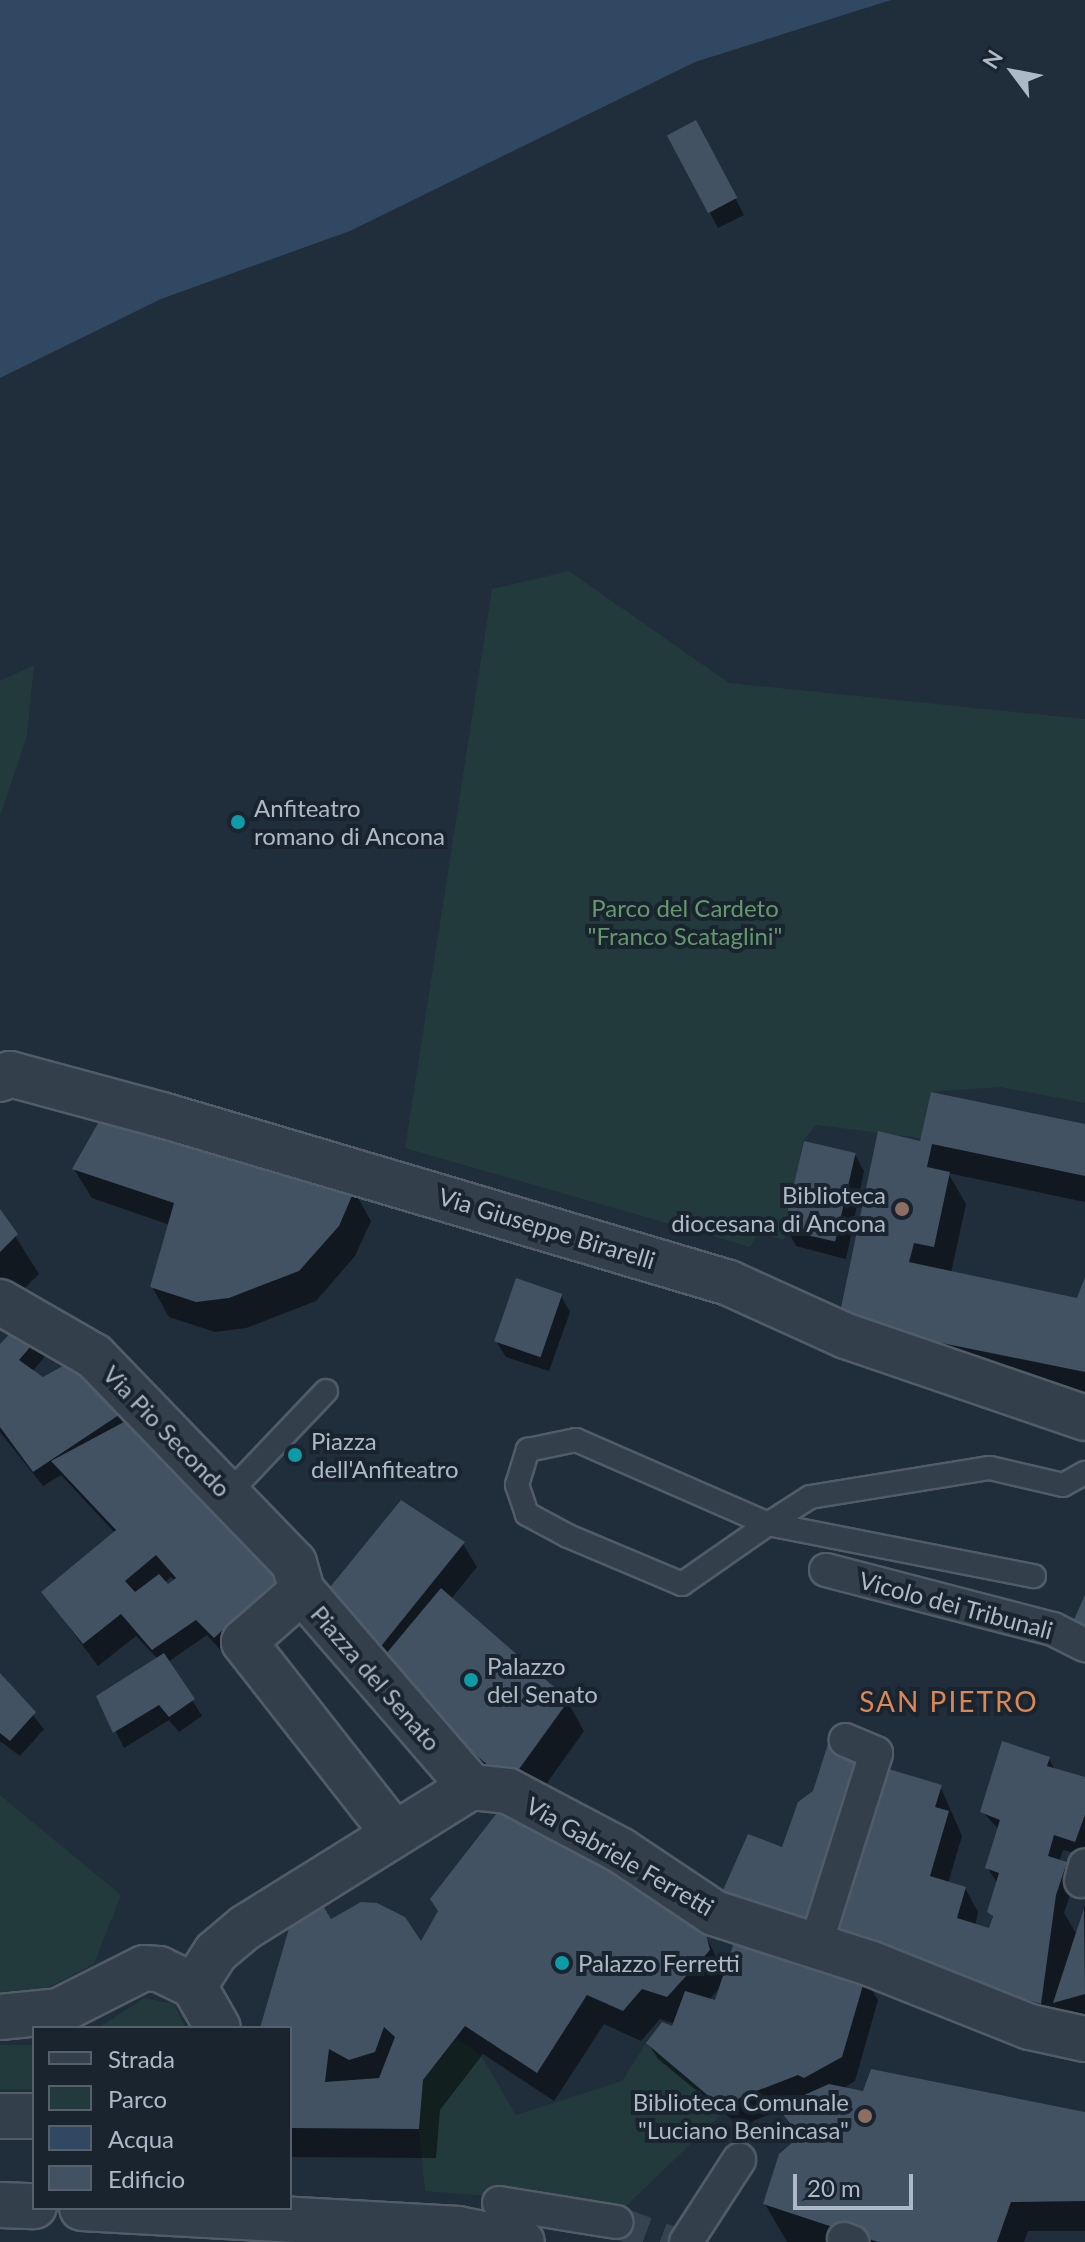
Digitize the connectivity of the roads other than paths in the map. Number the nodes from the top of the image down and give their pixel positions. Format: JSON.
{"nodes":[{"id":1,"x":0,"y":1079,"type":"edge"},
{"id":2,"x":0,"y":1302,"type":"edge"},
{"id":3,"x":326,"y":1391,"type":"dead end"},
{"id":4,"x":1085,"y":1418,"type":"edge"},
{"id":5,"x":1085,"y":1473,"type":"edge"},
{"id":6,"x":228,"y":1494,"type":"junction"},
{"id":7,"x":768,"y":1524,"type":"junction"},
{"id":8,"x":826,"y":1570,"type":"dead end"},
{"id":9,"x":1034,"y":1576,"type":"dead end"},
{"id":10,"x":302,"y":1591,"type":"junction"},
{"id":11,"x":1085,"y":1645,"type":"edge"},
{"id":12,"x":846,"y":1740,"type":"dead end"},
{"id":13,"x":489,"y":1789,"type":"junction"},
{"id":14,"x":393,"y":1832,"type":"junction"},
{"id":15,"x":815,"y":1947,"type":"junction"},
{"id":16,"x":194,"y":1986,"type":"junction"},
{"id":17,"x":0,"y":2017,"type":"edge"},
{"id":18,"x":217,"y":2026,"type":"edge"},
{"id":19,"x":1085,"y":2039,"type":"edge"},
{"id":20,"x":0,"y":2116,"type":"edge"},
{"id":21,"x":32,"y":2116,"type":"edge"},
{"id":22,"x":739,"y":2160,"type":"dead end"},
{"id":23,"x":499,"y":2203,"type":"dead end"},
{"id":24,"x":0,"y":2205,"type":"edge"},
{"id":25,"x":32,"y":2206,"type":"edge"},
{"id":26,"x":118,"y":2210,"type":"edge"},
{"id":27,"x":616,"y":2222,"type":"tunnel mouth"},
{"id":28,"x":522,"y":2242,"type":"edge"},
{"id":29,"x":686,"y":2242,"type":"edge"}],
"edges":[{"from":1,"to":4,"type":"street","name":"Via Giuseppe Birarelli"},
{"from":2,"to":6,"type":"street","name":"Via Pio Secondo"},
{"from":3,"to":6,"type":"lane"},
{"from":5,"to":7,"type":"lane"},
{"from":6,"to":10,"type":"street","name":"Via Pio Secondo"},
{"from":7,"to":7,"type":"lane"},
{"from":7,"to":9,"type":"lane"},
{"from":8,"to":11,"type":"street","name":"Vicolo dei Tribunali"},
{"from":10,"to":13,"type":"street","name":"Piazza del Senato"},
{"from":10,"to":14,"type":"street","name":"Piazza del Senato"},
{"from":12,"to":15,"type":"street"},
{"from":13,"to":14,"type":"street"},
{"from":13,"to":15,"type":"street","name":"Via Gabriele Ferretti"},
{"from":14,"to":16,"type":"street"},
{"from":15,"to":19,"type":"street","name":"Via Gabriele Ferretti"},
{"from":16,"to":17,"type":"street"},
{"from":16,"to":18,"type":"street"},
{"from":20,"to":21,"type":"street"},
{"from":22,"to":29,"type":"street"},
{"from":23,"to":27,"type":"street"},
{"from":24,"to":25,"type":"street"},
{"from":26,"to":28,"type":"street"}]}
